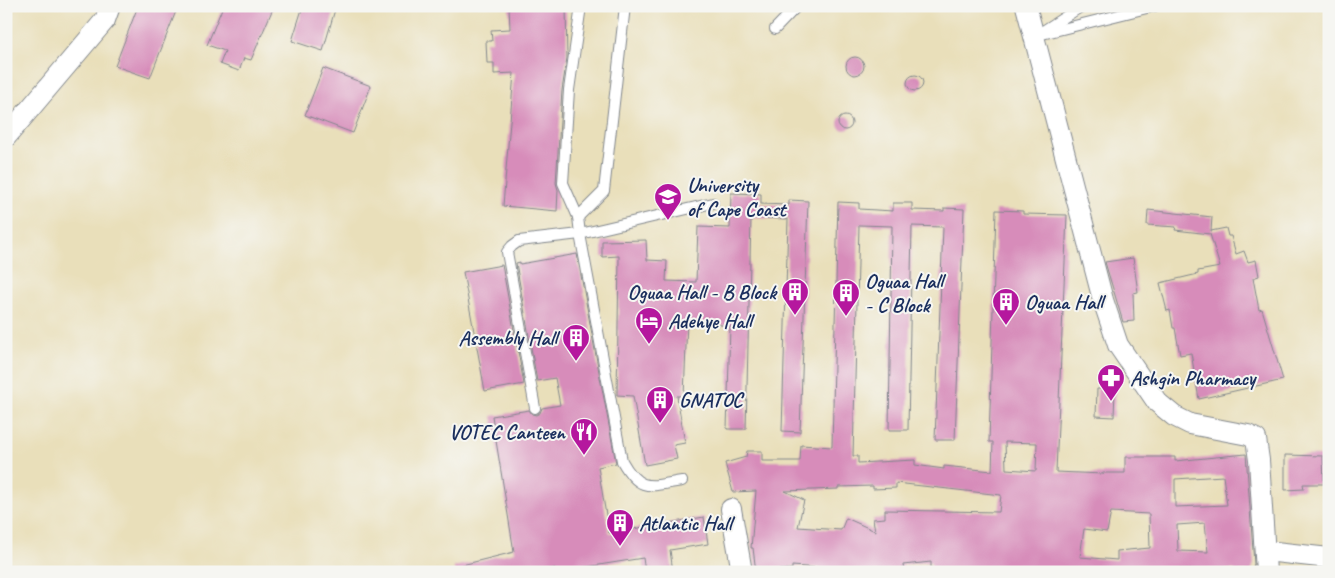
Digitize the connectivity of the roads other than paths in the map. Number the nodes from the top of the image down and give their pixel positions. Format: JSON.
{"nodes":[{"id":1,"x":110,"y":6,"type":"edge"},
{"id":2,"x":581,"y":6,"type":"edge"},
{"id":3,"x":625,"y":6,"type":"edge"},
{"id":4,"x":797,"y":6,"type":"edge"},
{"id":5,"x":1026,"y":6,"type":"edge"},
{"id":6,"x":1082,"y":6,"type":"edge"},
{"id":7,"x":1155,"y":6,"type":"edge"},
{"id":8,"x":776,"y":29,"type":"dead end"},
{"id":9,"x":1034,"y":36,"type":"junction"},
{"id":10,"x":6,"y":137,"type":"edge"},
{"id":11,"x":713,"y":203,"type":"dead end"},
{"id":12,"x":578,"y":218,"type":"junction"},
{"id":13,"x":580,"y":234,"type":"junction"},
{"id":14,"x":535,"y":408,"type":"dead end"},
{"id":15,"x":682,"y":481,"type":"dead end"},
{"id":16,"x":731,"y":509,"type":"dead end"},
{"id":17,"x":1266,"y":551,"type":"junction"},
{"id":18,"x":1329,"y":558,"type":"edge"},
{"id":19,"x":742,"y":572,"type":"edge"},
{"id":20,"x":1266,"y":572,"type":"edge"}],
"edges":[{"from":1,"to":10,"type":"street"},
{"from":2,"to":12,"type":"lane"},
{"from":3,"to":12,"type":"lane"},
{"from":4,"to":8,"type":"lane"},
{"from":5,"to":9,"type":"street"},
{"from":6,"to":9,"type":"lane"},
{"from":7,"to":9,"type":"lane"},
{"from":9,"to":17,"type":"street"},
{"from":11,"to":13,"type":"lane"},
{"from":12,"to":13,"type":"lane"},
{"from":13,"to":14,"type":"lane"},
{"from":13,"to":15,"type":"lane"},
{"from":16,"to":19,"type":"street"},
{"from":17,"to":18,"type":"street"},
{"from":17,"to":20,"type":"street"}]}
